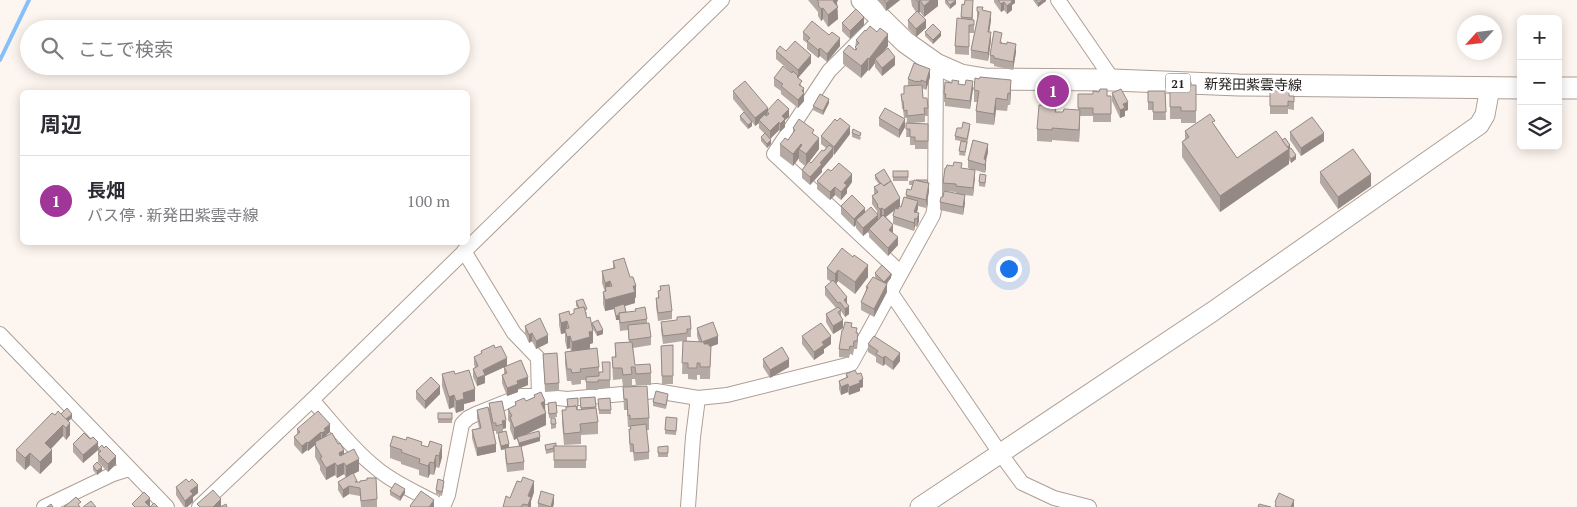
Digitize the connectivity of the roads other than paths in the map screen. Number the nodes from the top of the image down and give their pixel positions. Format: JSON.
{"nodes":[{"id":1,"x":722,"y":0,"type":"edge"},
{"id":2,"x":862,"y":0,"type":"edge"},
{"id":3,"x":1058,"y":0,"type":"edge"},
{"id":4,"x":881,"y":19,"type":"junction"},
{"id":5,"x":936,"y":64,"type":"junction"},
{"id":6,"x":1113,"y":80,"type":"junction"},
{"id":7,"x":1490,"y":87,"type":"junction"},
{"id":8,"x":1517,"y":88,"type":"edge"},
{"id":9,"x":1562,"y":88,"type":"edge"},
{"id":10,"x":1577,"y":88,"type":"edge"},
{"id":11,"x":464,"y":251,"type":"junction"},
{"id":12,"x":901,"y":273,"type":"junction"},
{"id":13,"x":891,"y":293,"type":"junction"},
{"id":14,"x":0,"y":334,"type":"edge"},
{"id":15,"x":539,"y":396,"type":"junction"},
{"id":16,"x":698,"y":398,"type":"junction"},
{"id":17,"x":312,"y":400,"type":"junction"},
{"id":18,"x":1000,"y":453,"type":"junction"},
{"id":19,"x":129,"y":469,"type":"junction"},
{"id":20,"x":44,"y":507,"type":"edge"},
{"id":21,"x":167,"y":507,"type":"edge"},
{"id":22,"x":199,"y":507,"type":"edge"},
{"id":23,"x":444,"y":507,"type":"edge"},
{"id":24,"x":688,"y":507,"type":"edge"},
{"id":25,"x":920,"y":507,"type":"edge"},
{"id":26,"x":1089,"y":507,"type":"edge"}],
"edges":[{"from":1,"to":11,"type":"street"},
{"from":2,"to":4,"type":"main road","name":"新発田紫雲寺線","number":"21"},
{"from":3,"to":6,"type":"street"},
{"from":4,"to":5,"type":"main road","name":"新発田紫雲寺線","number":"21"},
{"from":4,"to":12,"type":"street"},
{"from":5,"to":6,"type":"main road","name":"新発田紫雲寺線","number":"21"},
{"from":5,"to":12,"type":"street"},
{"from":6,"to":7,"type":"main road","name":"新発田紫雲寺線","number":"21"},
{"from":7,"to":8,"type":"main road","name":"新発田紫雲寺線","number":"21"},
{"from":7,"to":18,"type":"street"},
{"from":9,"to":10,"type":"main road"},
{"from":11,"to":15,"type":"street"},
{"from":11,"to":17,"type":"street"},
{"from":12,"to":13,"type":"street"},
{"from":13,"to":16,"type":"street"},
{"from":13,"to":18,"type":"street"},
{"from":14,"to":19,"type":"street"},
{"from":15,"to":16,"type":"street"},
{"from":15,"to":23,"type":"street"},
{"from":16,"to":24,"type":"street"},
{"from":17,"to":22,"type":"street"},
{"from":17,"to":23,"type":"street"},
{"from":18,"to":25,"type":"street"},
{"from":18,"to":26,"type":"street"},
{"from":19,"to":20,"type":"street"},
{"from":19,"to":21,"type":"street"}]}
